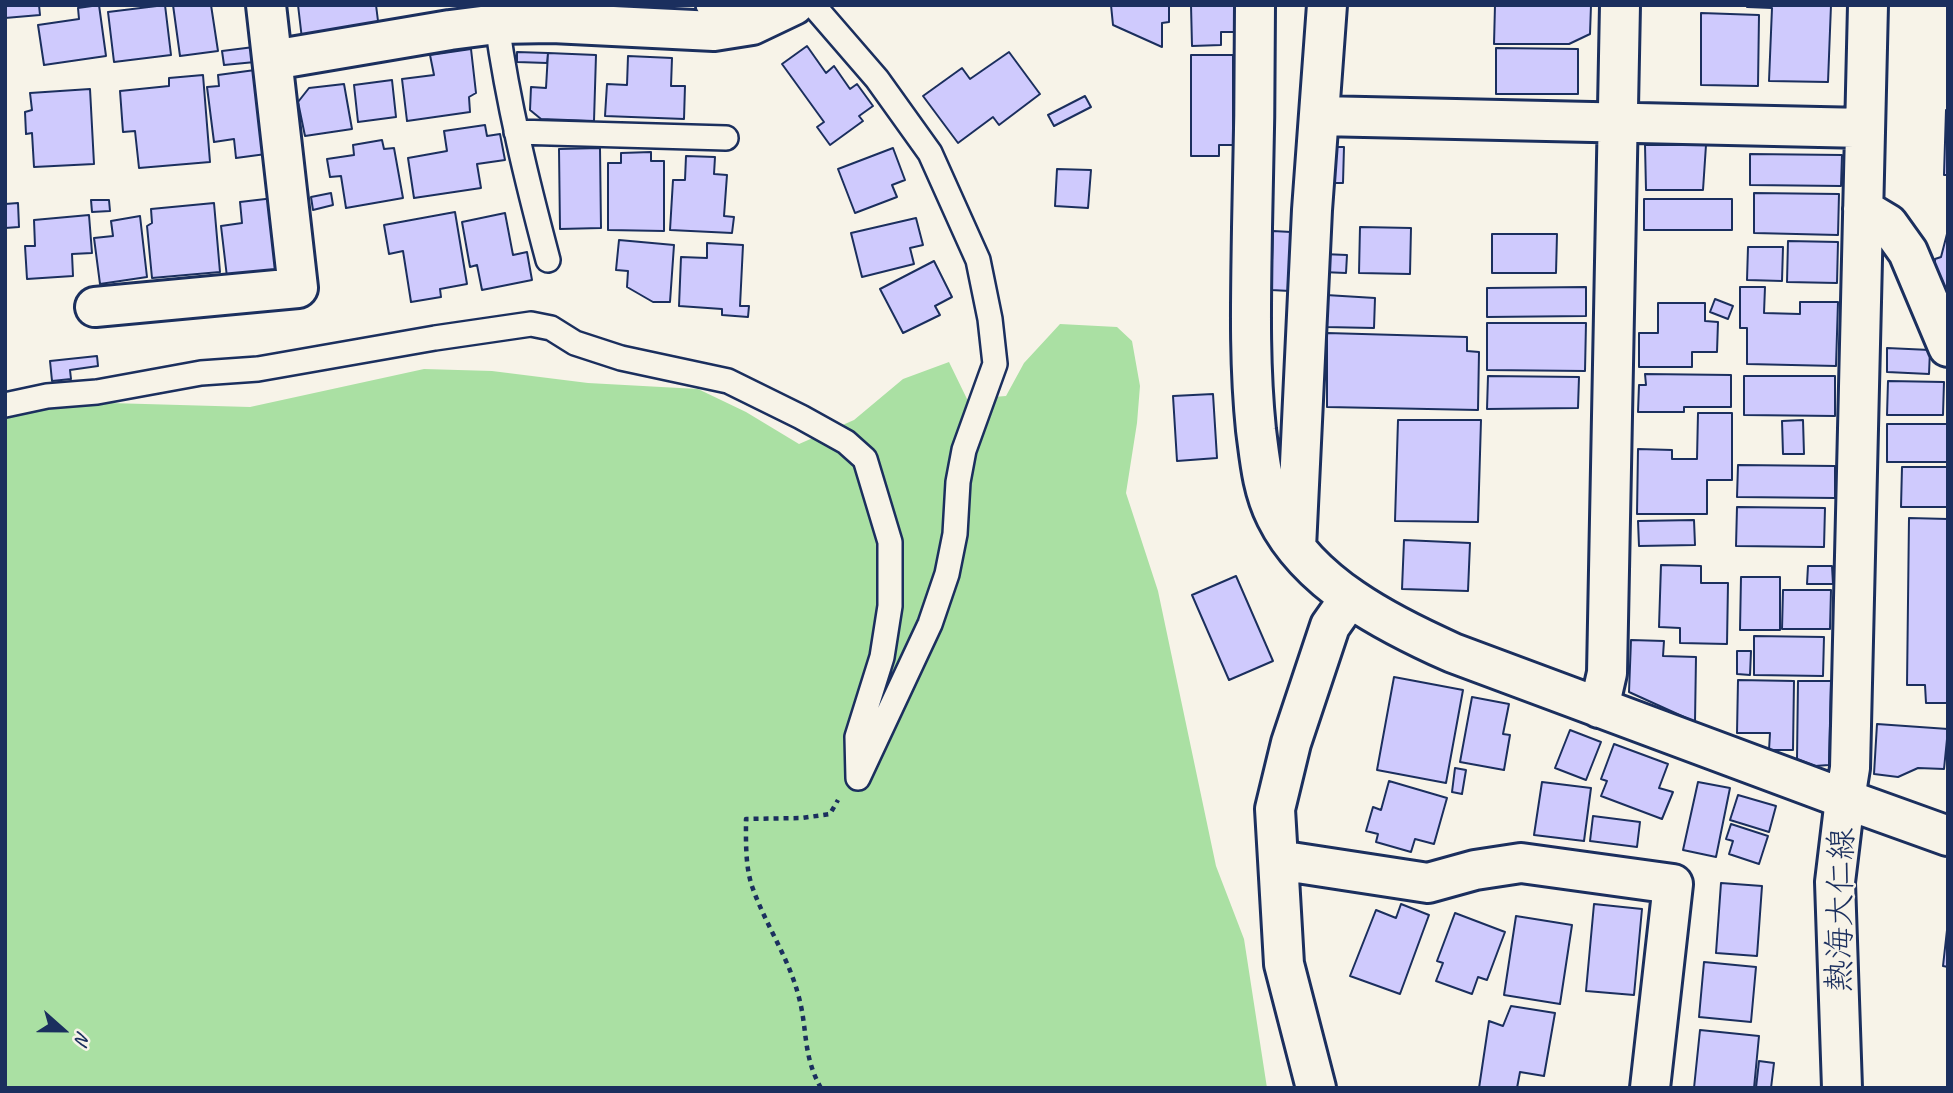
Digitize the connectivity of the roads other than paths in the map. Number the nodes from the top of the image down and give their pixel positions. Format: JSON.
{"nodes":[{"id":1,"x":266,"y":5,"type":"edge"},
{"id":2,"x":708,"y":5,"type":"edge"},
{"id":3,"x":1255,"y":5,"type":"edge"},
{"id":4,"x":1327,"y":5,"type":"edge"},
{"id":5,"x":1620,"y":5,"type":"edge"},
{"id":6,"x":1868,"y":5,"type":"edge"},
{"id":7,"x":797,"y":7,"type":"edge"},
{"id":8,"x":497,"y":24,"type":"junction"},
{"id":9,"x":273,"y":60,"type":"junction"},
{"id":10,"x":1319,"y":116,"type":"junction"},
{"id":11,"x":1618,"y":122,"type":"junction"},
{"id":12,"x":1865,"y":128,"type":"junction"},
{"id":13,"x":516,"y":132,"type":"junction"},
{"id":14,"x":726,"y":138,"type":"dead end"},
{"id":15,"x":1863,"y":209,"type":"junction"},
{"id":16,"x":548,"y":260,"type":"dead end"},
{"id":17,"x":95,"y":307,"type":"dead end"},
{"id":18,"x":1948,"y":347,"type":"edge"},
{"id":19,"x":5,"y":405,"type":"edge"},
{"id":20,"x":1296,"y":548,"type":"junction"},
{"id":21,"x":1349,"y":599,"type":"junction"},
{"id":22,"x":1599,"y":708,"type":"junction"},
{"id":23,"x":1845,"y":799,"type":"junction"},
{"id":24,"x":1948,"y":836,"type":"edge"},
{"id":25,"x":1278,"y":860,"type":"junction"},
{"id":26,"x":1316,"y":1088,"type":"edge"},
{"id":27,"x":1650,"y":1088,"type":"edge"},
{"id":28,"x":1843,"y":1088,"type":"edge"}],
"edges":[{"from":1,"to":9,"type":"street"},
{"from":2,"to":7,"type":"lane"},
{"from":3,"to":20,"type":"street"},
{"from":4,"to":10,"type":"street"},
{"from":5,"to":11,"type":"street"},
{"from":6,"to":12,"type":"street"},
{"from":7,"to":8,"type":"street"},
{"from":7,"to":19,"type":"lane"},
{"from":8,"to":9,"type":"street"},
{"from":8,"to":13,"type":"lane"},
{"from":9,"to":17,"type":"street"},
{"from":10,"to":11,"type":"street"},
{"from":10,"to":20,"type":"street"},
{"from":11,"to":12,"type":"street"},
{"from":11,"to":22,"type":"street"},
{"from":12,"to":15,"type":"street"},
{"from":13,"to":14,"type":"lane"},
{"from":13,"to":16,"type":"lane"},
{"from":15,"to":18,"type":"street"},
{"from":15,"to":23,"type":"street"},
{"from":20,"to":21,"type":"street"},
{"from":21,"to":22,"type":"street"},
{"from":21,"to":25,"type":"street"},
{"from":22,"to":23,"type":"street"},
{"from":23,"to":24,"type":"street","name":"熱海大仁線"},
{"from":23,"to":28,"type":"street","name":"熱海大仁線"},
{"from":25,"to":26,"type":"street"},
{"from":25,"to":27,"type":"street"}]}
